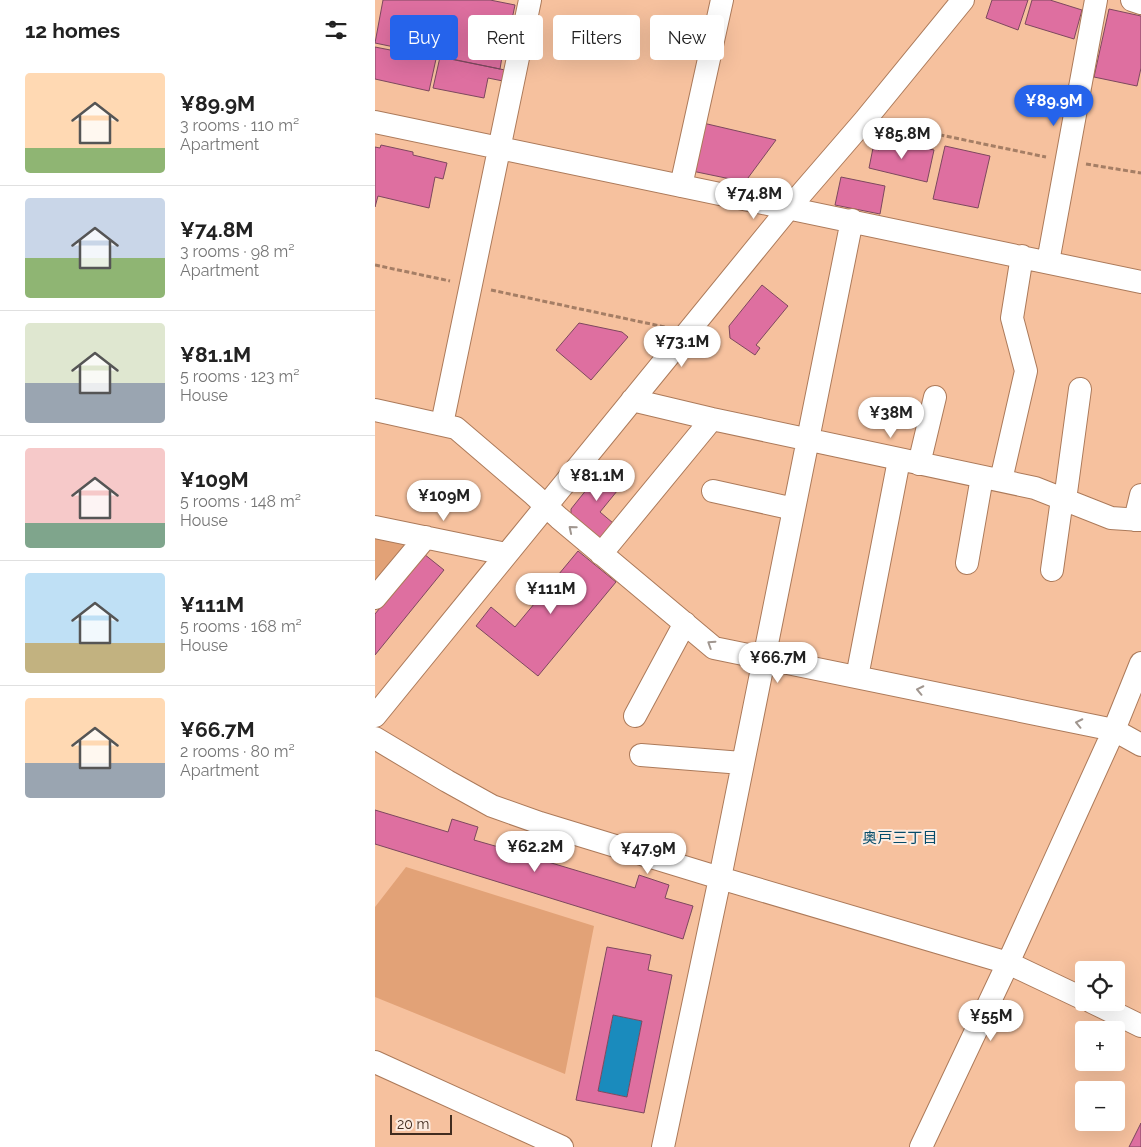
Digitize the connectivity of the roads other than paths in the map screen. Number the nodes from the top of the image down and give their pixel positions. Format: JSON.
{"nodes":[{"id":1,"x":530,"y":0,"type":"edge"},
{"id":2,"x":721,"y":0,"type":"edge"},
{"id":3,"x":963,"y":0,"type":"edge"},
{"id":4,"x":1096,"y":0,"type":"edge"},
{"id":5,"x":1132,"y":0,"type":"edge"},
{"id":6,"x":1141,"y":3,"type":"edge"},
{"id":7,"x":375,"y":122,"type":"edge"},
{"id":8,"x":500,"y":148,"type":"junction"},
{"id":9,"x":681,"y":186,"type":"junction"},
{"id":10,"x":789,"y":208,"type":"junction"},
{"id":11,"x":852,"y":220,"type":"junction"},
{"id":12,"x":1022,"y":256,"type":"junction"},
{"id":13,"x":1048,"y":262,"type":"junction"},
{"id":14,"x":1141,"y":282,"type":"edge"},
{"id":15,"x":1080,"y":389,"type":"dead end"},
{"id":16,"x":935,"y":397,"type":"dead end"},
{"id":17,"x":632,"y":400,"type":"junction"},
{"id":18,"x":375,"y":410,"type":"edge"},
{"id":19,"x":712,"y":419,"type":"junction"},
{"id":20,"x":442,"y":424,"type":"junction"},
{"id":21,"x":808,"y":440,"type":"junction"},
{"id":22,"x":909,"y":462,"type":"junction"},
{"id":23,"x":991,"y":479,"type":"junction"},
{"id":24,"x":713,"y":491,"type":"dead end"},
{"id":25,"x":1141,"y":495,"type":"edge"},
{"id":26,"x":1063,"y":500,"type":"junction"},
{"id":27,"x":545,"y":505,"type":"junction"},
{"id":28,"x":794,"y":509,"type":"junction"},
{"id":29,"x":1138,"y":520,"type":"edge"},
{"id":30,"x":375,"y":527,"type":"edge"},
{"id":31,"x":426,"y":537,"type":"junction"},
{"id":32,"x":506,"y":554,"type":"junction"},
{"id":33,"x":601,"y":554,"type":"junction"},
{"id":34,"x":963,"y":558,"type":"dead end"},
{"id":35,"x":1052,"y":570,"type":"dead end"},
{"id":36,"x":375,"y":598,"type":"edge"},
{"id":37,"x":685,"y":623,"type":"junction"},
{"id":38,"x":764,"y":657,"type":"junction"},
{"id":39,"x":1141,"y":663,"type":"edge"},
{"id":40,"x":857,"y":677,"type":"junction"},
{"id":41,"x":378,"y":708,"type":"edge"},
{"id":42,"x":635,"y":716,"type":"dead end"},
{"id":43,"x":1114,"y":730,"type":"junction"},
{"id":44,"x":375,"y":738,"type":"edge"},
{"id":45,"x":1141,"y":745,"type":"edge"},
{"id":46,"x":641,"y":755,"type":"dead end"},
{"id":47,"x":742,"y":763,"type":"junction"},
{"id":48,"x":719,"y":878,"type":"junction"},
{"id":49,"x":1008,"y":963,"type":"junction"},
{"id":50,"x":1075,"y":995,"type":"edge"},
{"id":51,"x":1110,"y":1011,"type":"edge"},
{"id":52,"x":1141,"y":1026,"type":"edge"},
{"id":53,"x":375,"y":1062,"type":"edge"},
{"id":54,"x":562,"y":1147,"type":"edge"},
{"id":55,"x":663,"y":1147,"type":"edge"},
{"id":56,"x":921,"y":1147,"type":"edge"}],
"edges":[{"from":1,"to":8,"type":"street"},
{"from":2,"to":9,"type":"street"},
{"from":3,"to":10,"type":"street"},
{"from":4,"to":13,"type":"street"},
{"from":5,"to":6,"type":"street"},
{"from":7,"to":8,"type":"street"},
{"from":8,"to":9,"type":"street"},
{"from":8,"to":20,"type":"street"},
{"from":9,"to":10,"type":"street"},
{"from":10,"to":11,"type":"street"},
{"from":10,"to":17,"type":"street"},
{"from":11,"to":12,"type":"street"},
{"from":11,"to":21,"type":"street"},
{"from":12,"to":13,"type":"street"},
{"from":12,"to":23,"type":"street"},
{"from":13,"to":14,"type":"street"},
{"from":15,"to":26,"type":"street"},
{"from":16,"to":22,"type":"street"},
{"from":17,"to":19,"type":"street"},
{"from":17,"to":27,"type":"street"},
{"from":18,"to":20,"type":"street"},
{"from":19,"to":21,"type":"street"},
{"from":19,"to":33,"type":"street"},
{"from":20,"to":27,"type":"street"},
{"from":21,"to":22,"type":"street"},
{"from":21,"to":28,"type":"street"},
{"from":22,"to":23,"type":"street"},
{"from":22,"to":40,"type":"street"},
{"from":23,"to":26,"type":"street"},
{"from":23,"to":34,"type":"street"},
{"from":24,"to":28,"type":"street"},
{"from":25,"to":29,"type":"street"},
{"from":26,"to":29,"type":"street"},
{"from":26,"to":35,"type":"street"},
{"from":27,"to":32,"type":"street"},
{"from":33,"to":27,"type":"street","one_way":true},
{"from":28,"to":38,"type":"street"},
{"from":30,"to":31,"type":"street"},
{"from":31,"to":32,"type":"street"},
{"from":31,"to":36,"type":"street"},
{"from":32,"to":41,"type":"street"},
{"from":33,"to":37,"type":"street"},
{"from":38,"to":37,"type":"street","one_way":true},
{"from":37,"to":42,"type":"street"},
{"from":38,"to":40,"type":"street"},
{"from":38,"to":47,"type":"street"},
{"from":39,"to":43,"type":"street"},
{"from":43,"to":40,"type":"street","one_way":true},
{"from":43,"to":45,"type":"street"},
{"from":43,"to":49,"type":"street"},
{"from":44,"to":48,"type":"street"},
{"from":46,"to":47,"type":"street"},
{"from":47,"to":48,"type":"street"},
{"from":48,"to":49,"type":"street"},
{"from":48,"to":55,"type":"street"},
{"from":49,"to":50,"type":"street"},
{"from":49,"to":56,"type":"street"},
{"from":51,"to":52,"type":"street"},
{"from":53,"to":54,"type":"street"}]}
